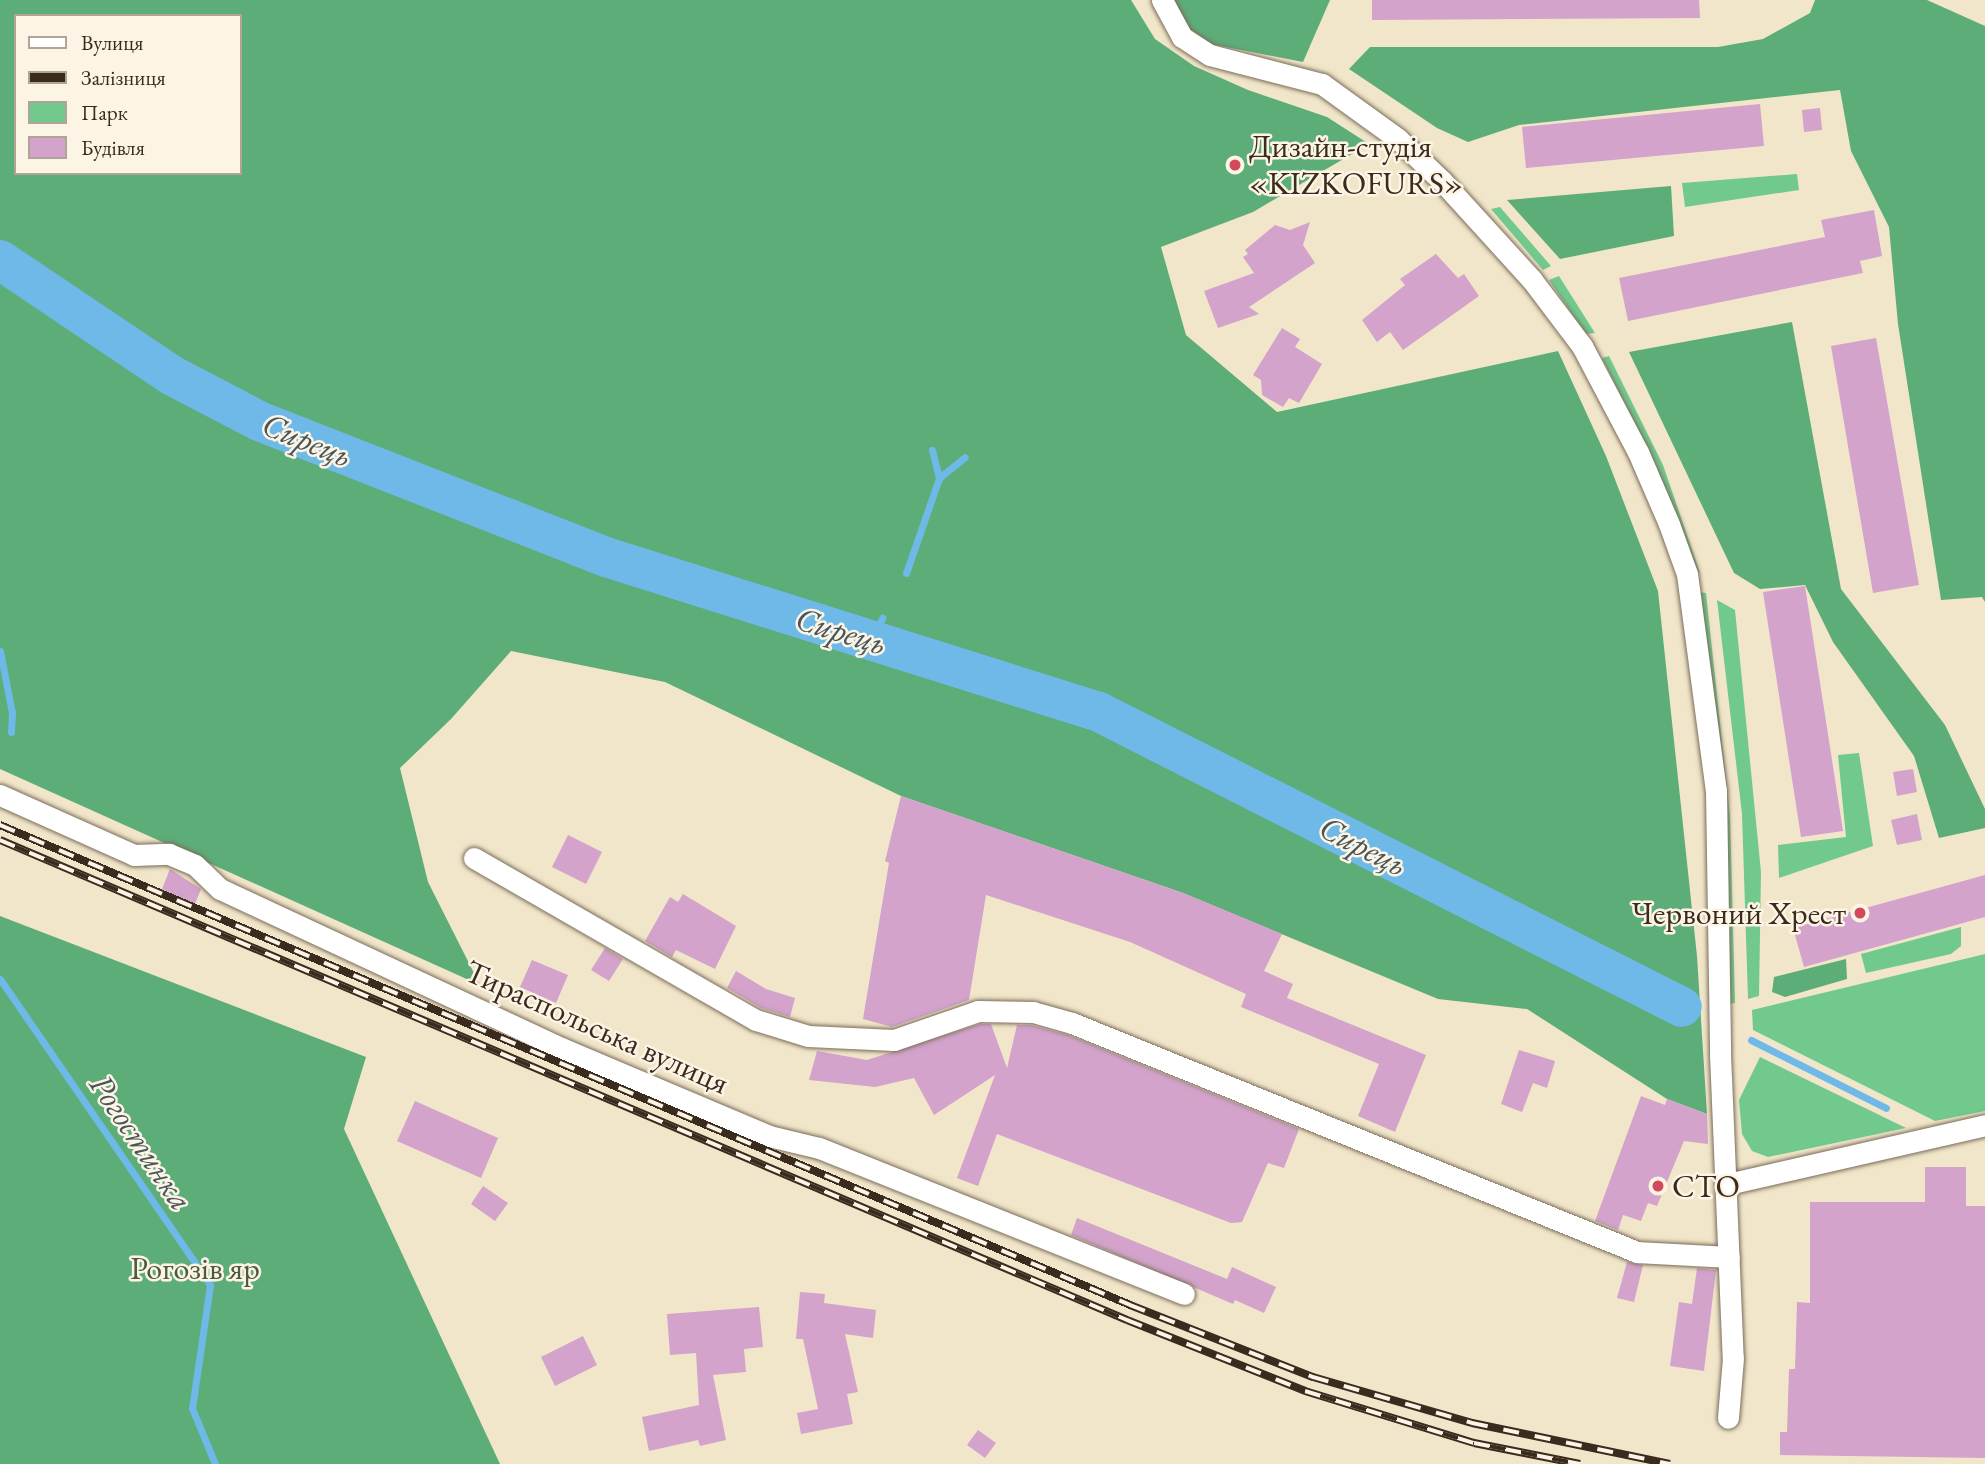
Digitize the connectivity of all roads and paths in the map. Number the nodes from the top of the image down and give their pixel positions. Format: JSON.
{"nodes":[{"id":1,"x":1162,"y":0,"type":"edge"},
{"id":2,"x":0,"y":795,"type":"edge"},
{"id":3,"x":474,"y":858,"type":"dead end"},
{"id":4,"x":1985,"y":1125,"type":"edge"},
{"id":5,"x":1728,"y":1184,"type":"junction"},
{"id":6,"x":1729,"y":1257,"type":"junction"},
{"id":7,"x":1184,"y":1294,"type":"dead end"},
{"id":8,"x":1728,"y":1418,"type":"dead end"}],
"edges":[{"from":1,"to":5,"type":"street"},
{"from":2,"to":7,"type":"street","name":"Тираспольська вулиця"},
{"from":3,"to":6,"type":"street"},
{"from":4,"to":5,"type":"street"},
{"from":5,"to":6,"type":"street"},
{"from":6,"to":8,"type":"street"}]}
